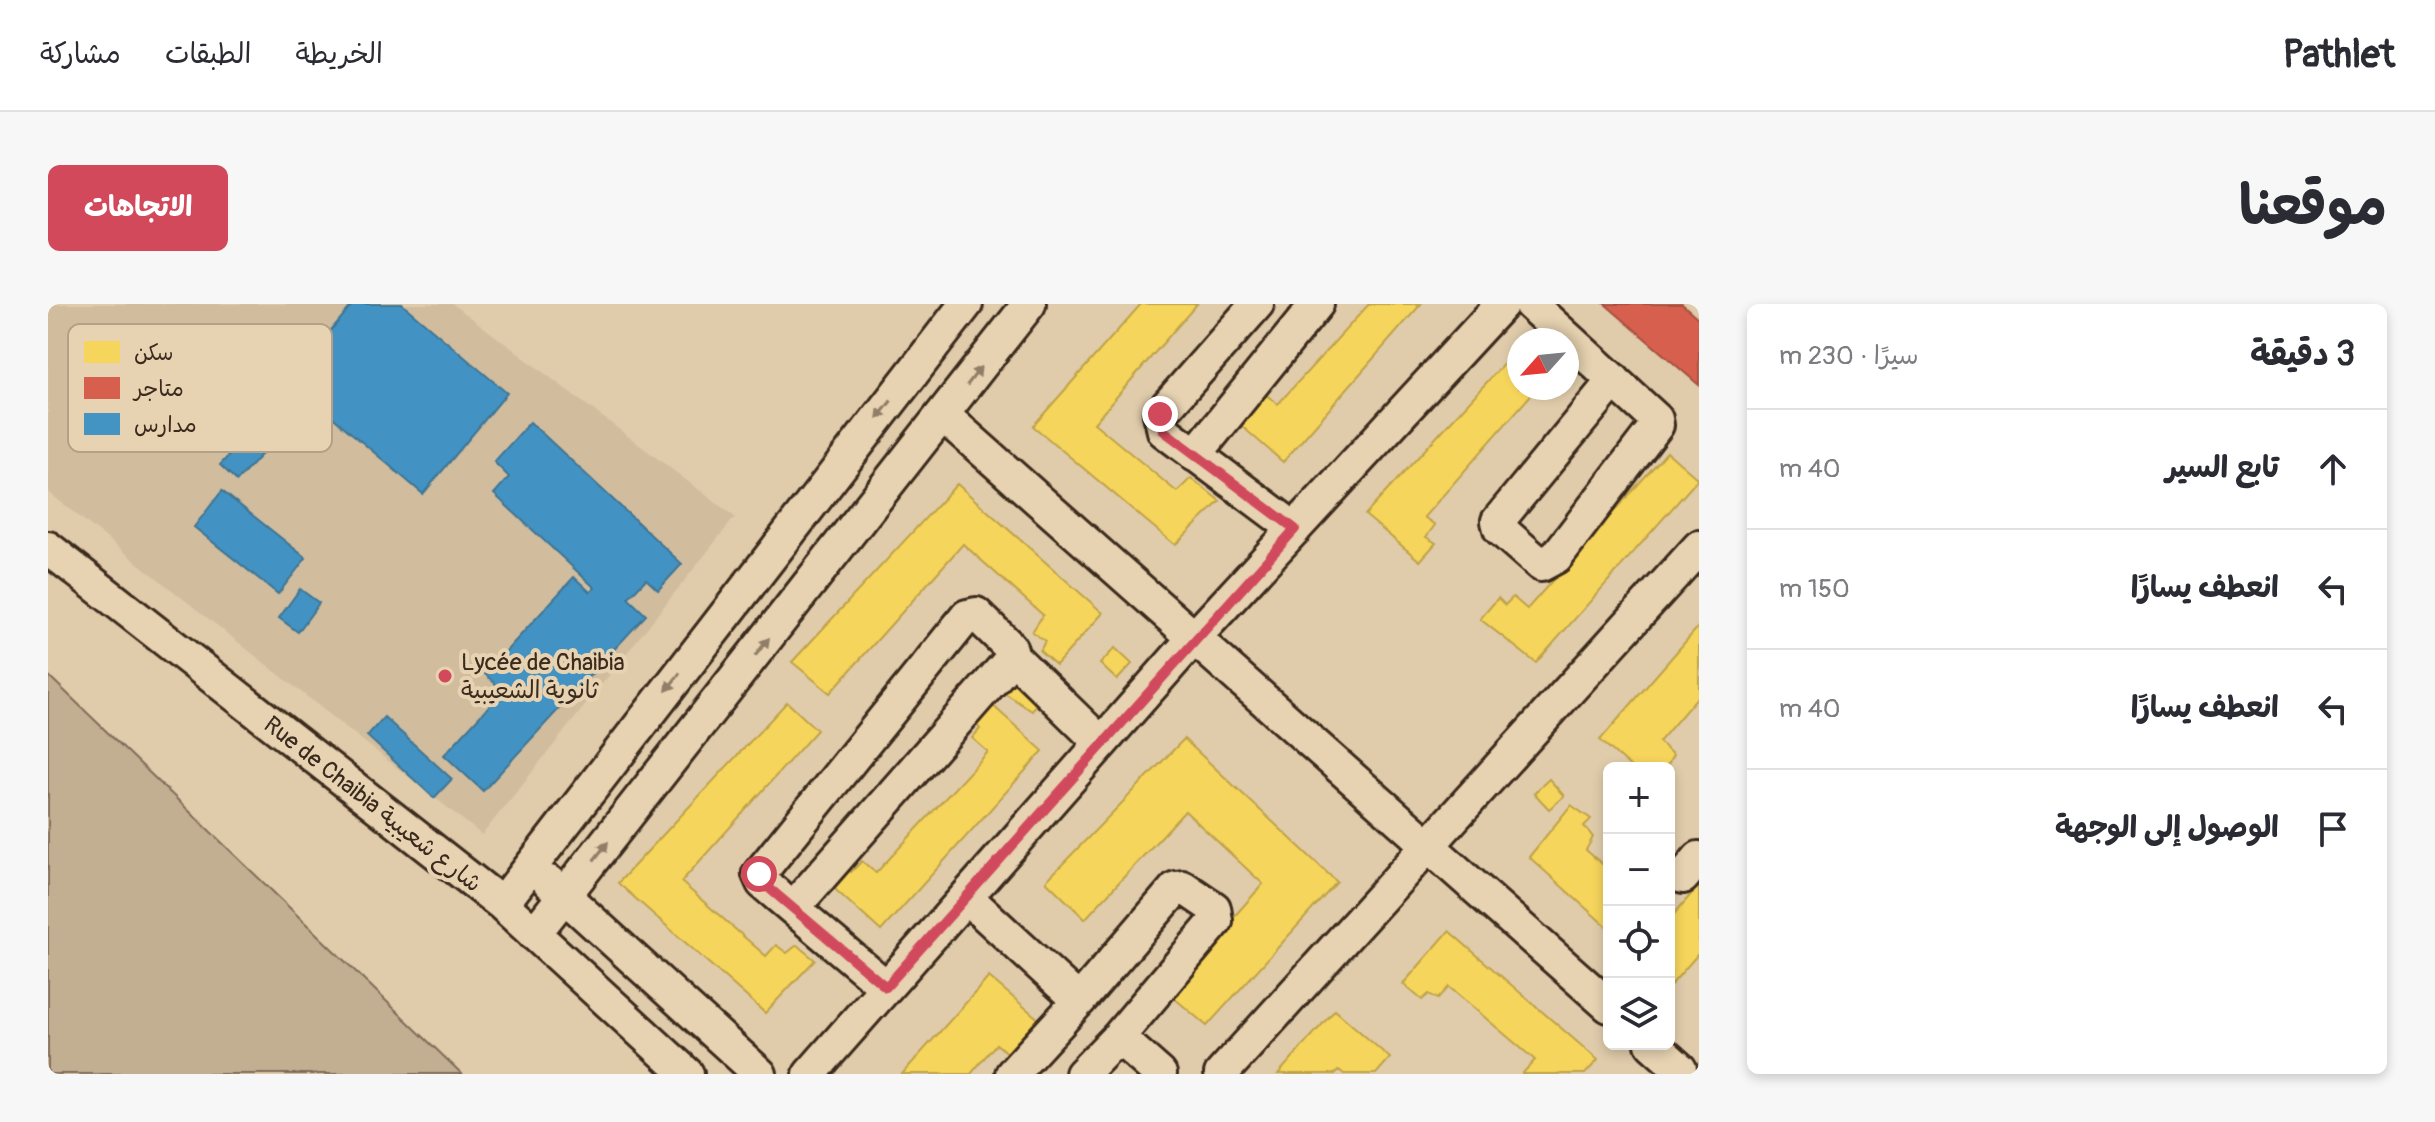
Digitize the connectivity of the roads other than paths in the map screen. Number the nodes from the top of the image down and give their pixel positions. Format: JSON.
{"nodes":[{"id":1,"x":966,"y":304,"type":"edge"},
{"id":2,"x":1029,"y":304,"type":"edge"},
{"id":3,"x":1257,"y":304,"type":"edge"},
{"id":4,"x":1317,"y":304,"type":"edge"},
{"id":5,"x":1502,"y":304,"type":"edge"},
{"id":6,"x":1530,"y":304,"type":"edge"},
{"id":7,"x":1614,"y":380,"type":"junction"},
{"id":8,"x":944,"y":416,"type":"junction"},
{"id":9,"x":1195,"y":455,"type":"junction"},
{"id":10,"x":1295,"y":529,"type":"junction"},
{"id":11,"x":1699,"y":547,"type":"edge"},
{"id":12,"x":48,"y":548,"type":"edge"},
{"id":13,"x":1194,"y":638,"type":"junction"},
{"id":14,"x":1013,"y":657,"type":"junction"},
{"id":15,"x":1101,"y":743,"type":"junction"},
{"id":16,"x":819,"y":796,"type":"junction"},
{"id":17,"x":862,"y":829,"type":"junction"},
{"id":18,"x":1427,"y":844,"type":"junction"},
{"id":19,"x":531,"y":866,"type":"junction"},
{"id":20,"x":565,"y":897,"type":"junction"},
{"id":21,"x":966,"y":897,"type":"junction"},
{"id":22,"x":502,"y":904,"type":"junction"},
{"id":23,"x":793,"y":908,"type":"junction"},
{"id":24,"x":534,"y":934,"type":"junction"},
{"id":25,"x":886,"y":987,"type":"junction"},
{"id":26,"x":1079,"y":1001,"type":"junction"},
{"id":27,"x":1603,"y":1001,"type":"edge"},
{"id":28,"x":1118,"y":1037,"type":"junction"},
{"id":29,"x":1662,"y":1050,"type":"edge"},
{"id":30,"x":1685,"y":1064,"type":"edge"},
{"id":31,"x":687,"y":1074,"type":"edge"},
{"id":32,"x":760,"y":1074,"type":"edge"},
{"id":33,"x":810,"y":1074,"type":"edge"},
{"id":34,"x":1012,"y":1074,"type":"edge"},
{"id":35,"x":1082,"y":1074,"type":"edge"},
{"id":36,"x":1160,"y":1074,"type":"edge"},
{"id":37,"x":1221,"y":1074,"type":"edge"}],
"edges":[{"from":1,"to":19,"type":"street","one_way":true},
{"from":8,"to":2,"type":"street","one_way":true},
{"from":3,"to":9,"type":"street"},
{"from":4,"to":9,"type":"street"},
{"from":5,"to":10,"type":"street"},
{"from":6,"to":7,"type":"street"},
{"from":7,"to":7,"type":"street"},
{"from":8,"to":13,"type":"street"},
{"from":20,"to":8,"type":"street","one_way":true},
{"from":9,"to":10,"type":"street"},
{"from":10,"to":13,"type":"street"},
{"from":11,"to":18,"type":"street"},
{"from":12,"to":22,"type":"street","name":"Rue de Chaibia شارع شعيبية"},
{"from":13,"to":15,"type":"street"},
{"from":13,"to":18,"type":"street"},
{"from":14,"to":15,"type":"street"},
{"from":14,"to":16,"type":"street"},
{"from":14,"to":17,"type":"street"},
{"from":15,"to":21,"type":"street"},
{"from":16,"to":17,"type":"street"},
{"from":16,"to":23,"type":"street"},
{"from":17,"to":23,"type":"street"},
{"from":18,"to":27,"type":"street"},
{"from":18,"to":37,"type":"street"},
{"from":19,"to":20,"type":"street"},
{"from":19,"to":22,"type":"street"},
{"from":20,"to":24,"type":"street"},
{"from":20,"to":32,"type":"street"},
{"from":21,"to":25,"type":"street"},
{"from":21,"to":26,"type":"street"},
{"from":22,"to":24,"type":"street","name":"Rue de Chaibia شارع شعيبية"},
{"from":23,"to":25,"type":"street"},
{"from":24,"to":31,"type":"street","name":"Rue de Chaibia شارع شعيبية"},
{"from":25,"to":33,"type":"street"},
{"from":26,"to":28,"type":"street"},
{"from":26,"to":34,"type":"street"},
{"from":28,"to":35,"type":"street"},
{"from":28,"to":36,"type":"street"},
{"from":29,"to":30,"type":"street"}]}
